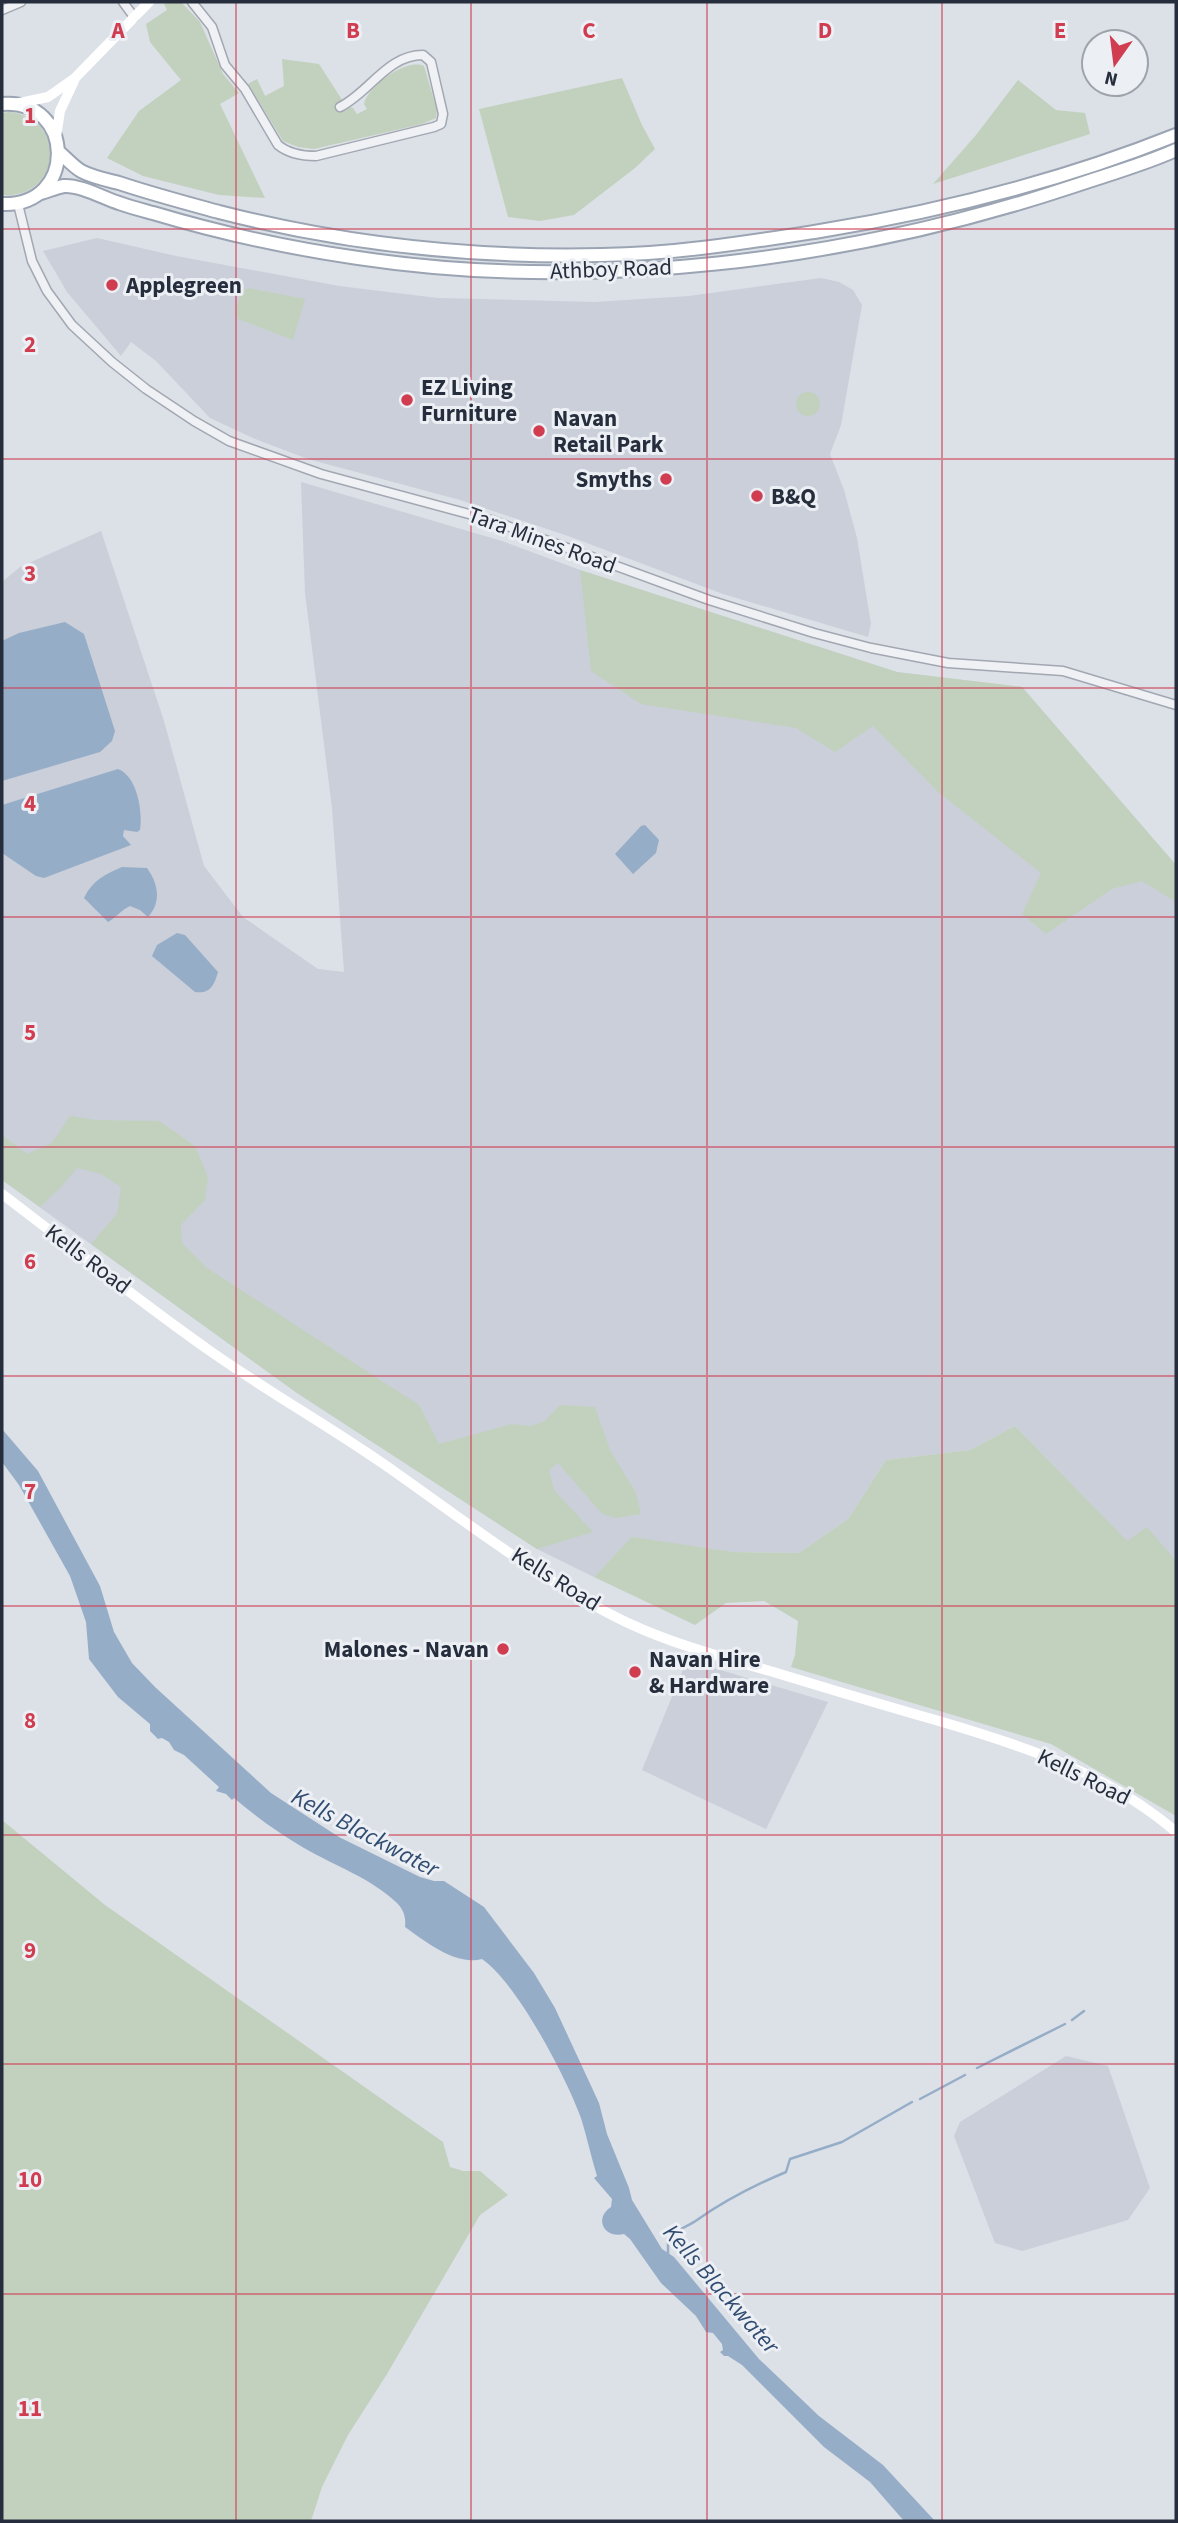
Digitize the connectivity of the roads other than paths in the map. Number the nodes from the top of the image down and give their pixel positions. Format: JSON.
{"nodes":[{"id":1,"x":21,"y":2,"type":"edge"},
{"id":2,"x":123,"y":2,"type":"edge"},
{"id":3,"x":149,"y":2,"type":"edge"},
{"id":4,"x":192,"y":2,"type":"edge"},
{"id":5,"x":2,"y":10,"type":"edge"},
{"id":6,"x":134,"y":18,"type":"junction"},
{"id":7,"x":75,"y":78,"type":"junction"},
{"id":8,"x":8,"y":104,"type":"edge"},
{"id":9,"x":340,"y":107,"type":"dead end"},
{"id":10,"x":1176,"y":135,"type":"edge"},
{"id":11,"x":56,"y":137,"type":"junction"},
{"id":12,"x":1176,"y":150,"type":"edge"},
{"id":13,"x":59,"y":152,"type":"junction"},
{"id":14,"x":41,"y":193,"type":"junction"},
{"id":15,"x":2,"y":204,"type":"edge"},
{"id":16,"x":18,"y":204,"type":"junction"},
{"id":17,"x":1176,"y":705,"type":"edge"},
{"id":18,"x":2,"y":1194,"type":"edge"},
{"id":19,"x":1176,"y":1832,"type":"edge"}],
"edges":[{"from":1,"to":5,"type":"street"},
{"from":2,"to":6,"type":"street"},
{"from":3,"to":6,"type":"main road"},
{"from":4,"to":9,"type":"street"},
{"from":6,"to":7,"type":"main road"},
{"from":7,"to":8,"type":"main road"},
{"from":7,"to":11,"type":"main road"},
{"from":8,"to":11,"type":"main road"},
{"from":10,"to":13,"type":"main road","name":"Athboy Road"},
{"from":11,"to":13,"type":"main road"},
{"from":12,"to":14,"type":"main road","name":"Athboy Road"},
{"from":13,"to":14,"type":"main road"},
{"from":14,"to":16,"type":"main road","name":"Athboy Road"},
{"from":15,"to":16,"type":"main road"},
{"from":16,"to":17,"type":"street","name":"Tara Mines Road"},
{"from":18,"to":19,"type":"main road","name":"Kells Road"}]}
